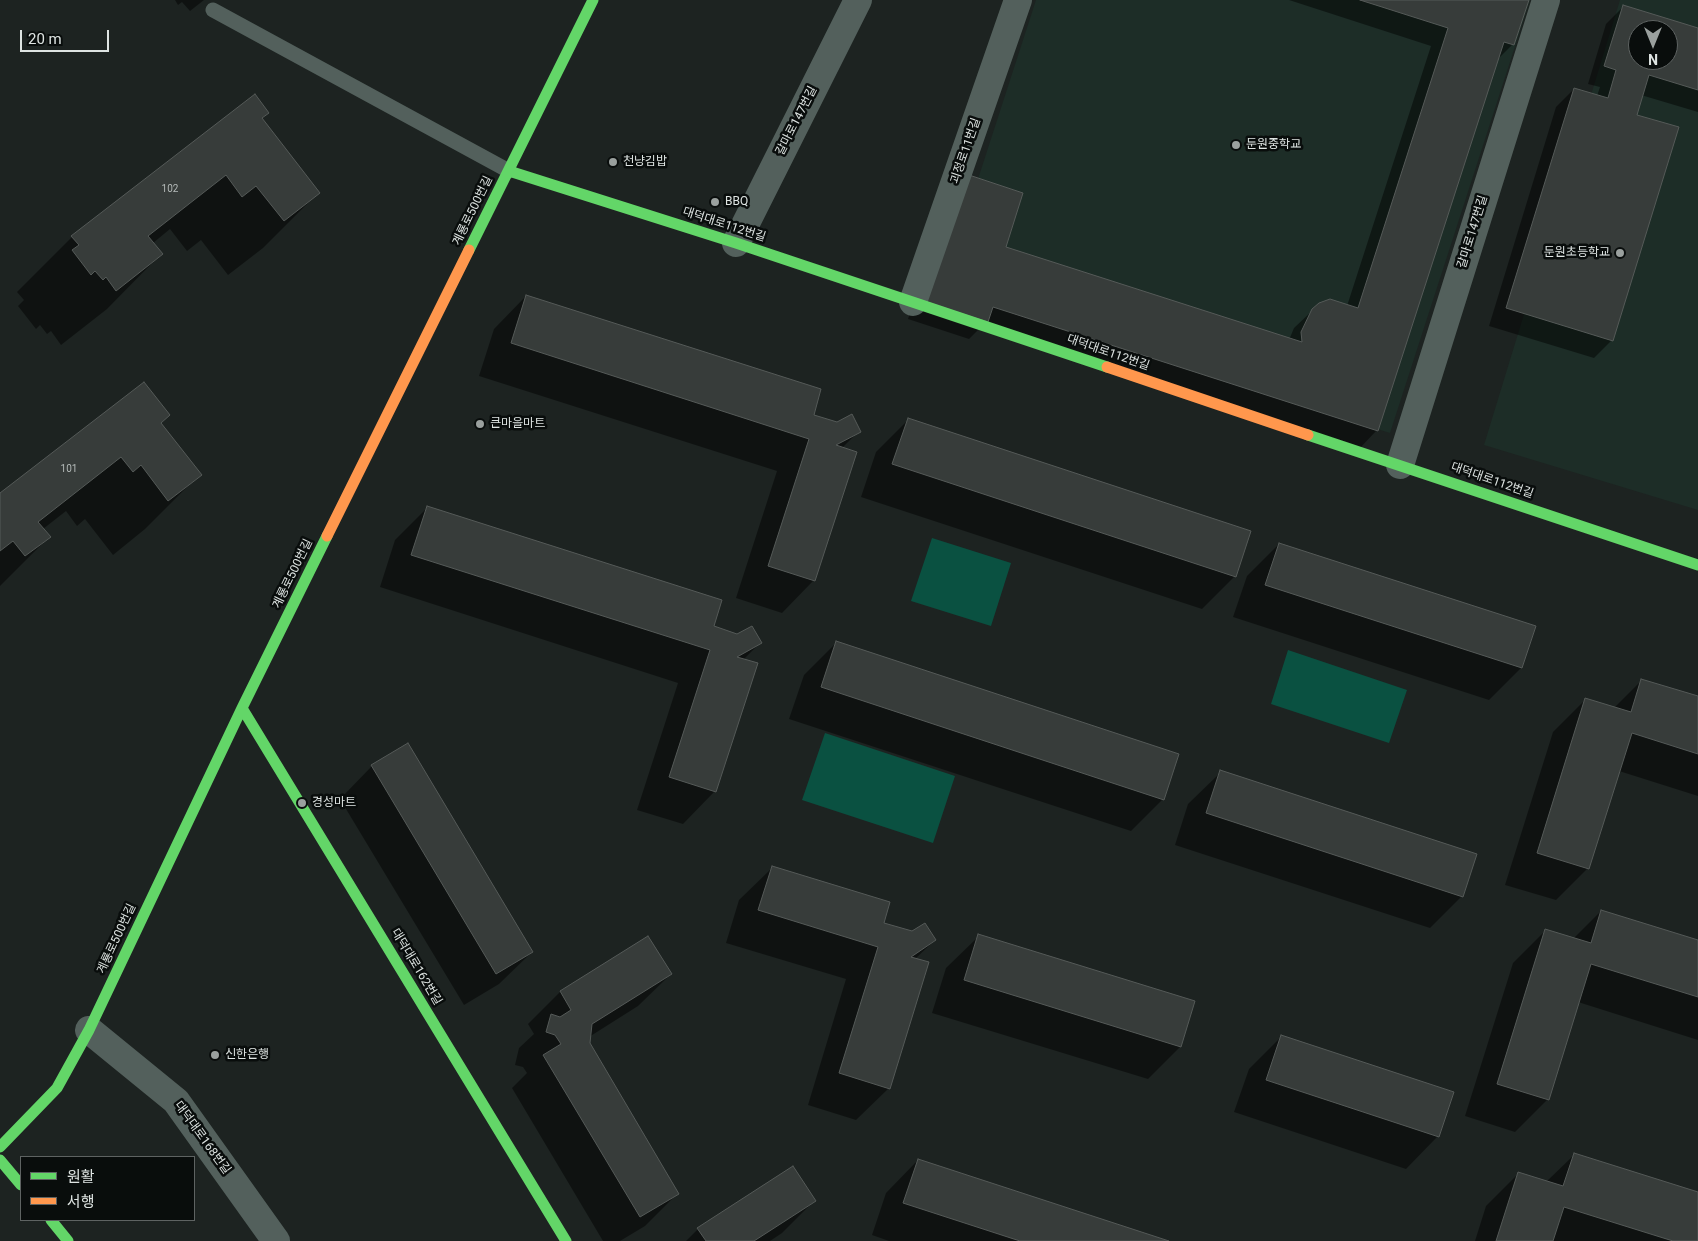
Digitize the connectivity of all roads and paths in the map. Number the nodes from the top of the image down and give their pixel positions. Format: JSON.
{"nodes":[{"id":1,"x":593,"y":0,"type":"edge"},
{"id":2,"x":858,"y":0,"type":"edge"},
{"id":3,"x":1018,"y":0,"type":"edge"},
{"id":4,"x":1546,"y":0,"type":"edge"},
{"id":5,"x":213,"y":10,"type":"dead end"},
{"id":6,"x":508,"y":171,"type":"junction"},
{"id":7,"x":736,"y":242,"type":"junction"},
{"id":8,"x":913,"y":302,"type":"junction"},
{"id":9,"x":1400,"y":465,"type":"junction"},
{"id":10,"x":1698,"y":565,"type":"edge"},
{"id":11,"x":242,"y":708,"type":"junction"},
{"id":12,"x":90,"y":1030,"type":"junction"},
{"id":13,"x":0,"y":1147,"type":"edge"},
{"id":14,"x":0,"y":1160,"type":"edge"},
{"id":15,"x":20,"y":1184,"type":"edge"},
{"id":16,"x":51,"y":1221,"type":"edge"},
{"id":17,"x":68,"y":1241,"type":"edge"},
{"id":18,"x":276,"y":1241,"type":"edge"},
{"id":19,"x":566,"y":1241,"type":"edge"}],
"edges":[{"from":1,"to":6,"type":"street","name":"계룡로500번길"},
{"from":2,"to":7,"type":"street","name":"갈마로147번길"},
{"from":3,"to":8,"type":"street","name":"괴정로11번길"},
{"from":4,"to":9,"type":"street","name":"갈마로147번길"},
{"from":5,"to":6,"type":"lane"},
{"from":6,"to":7,"type":"street","name":"대덕대로112번길"},
{"from":6,"to":11,"type":"street","name":"계룡로500번길"},
{"from":7,"to":8,"type":"street","name":"대덕대로112번길"},
{"from":8,"to":9,"type":"street","name":"대덕대로112번길"},
{"from":9,"to":10,"type":"street","name":"대덕대로112번길"},
{"from":11,"to":12,"type":"street","name":"계룡로500번길"},
{"from":11,"to":19,"type":"street","name":"대덕대로162번길"},
{"from":12,"to":13,"type":"street","name":"계룡로500번길"},
{"from":12,"to":18,"type":"street","name":"대덕대로168번길"},
{"from":14,"to":15,"type":"street"},
{"from":16,"to":17,"type":"street"}]}
